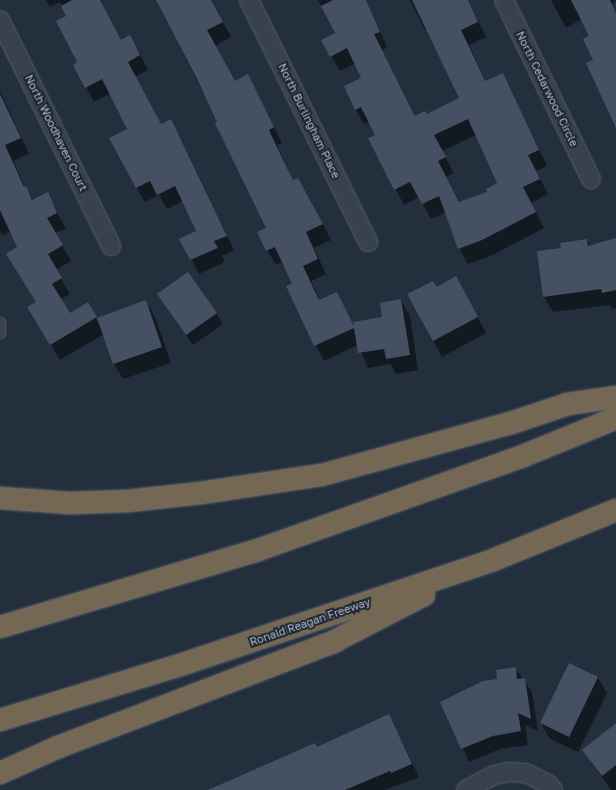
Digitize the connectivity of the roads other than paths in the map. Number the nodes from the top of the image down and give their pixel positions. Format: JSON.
{"nodes":[{"id":1,"x":250,"y":0,"type":"edge"},
{"id":2,"x":504,"y":0,"type":"edge"},
{"id":3,"x":0,"y":20,"type":"edge"},
{"id":4,"x":591,"y":179,"type":"dead end"},
{"id":5,"x":368,"y":242,"type":"dead end"},
{"id":6,"x":112,"y":246,"type":"dead end"},
{"id":7,"x":0,"y":322,"type":"edge"},
{"id":8,"x":0,"y":333,"type":"edge"},
{"id":9,"x":616,"y":396,"type":"edge"},
{"id":10,"x":616,"y":418,"type":"edge"},
{"id":11,"x":0,"y":498,"type":"edge"},
{"id":12,"x":616,"y":510,"type":"edge"},
{"id":13,"x":493,"y":560,"type":"junction"},
{"id":14,"x":0,"y":627,"type":"edge"},
{"id":15,"x":0,"y":720,"type":"edge"},
{"id":16,"x":0,"y":773,"type":"edge"},
{"id":17,"x":466,"y":790,"type":"edge"},
{"id":18,"x":553,"y":790,"type":"edge"}],
"edges":[{"from":1,"to":5,"type":"street","name":"North Burlingham Place"},
{"from":2,"to":4,"type":"street","name":"North Cedarwood Circle"},
{"from":3,"to":6,"type":"street","name":"North Woodhaven Court"},
{"from":7,"to":8,"type":"lane"},
{"from":9,"to":11,"type":"highway"},
{"from":10,"to":14,"type":"highway"},
{"from":12,"to":13,"type":"highway","name":"Ronald Reagan Freeway"},
{"from":13,"to":15,"type":"highway","name":"Ronald Reagan Freeway"},
{"from":13,"to":16,"type":"highway"},
{"from":17,"to":18,"type":"street"}]}
